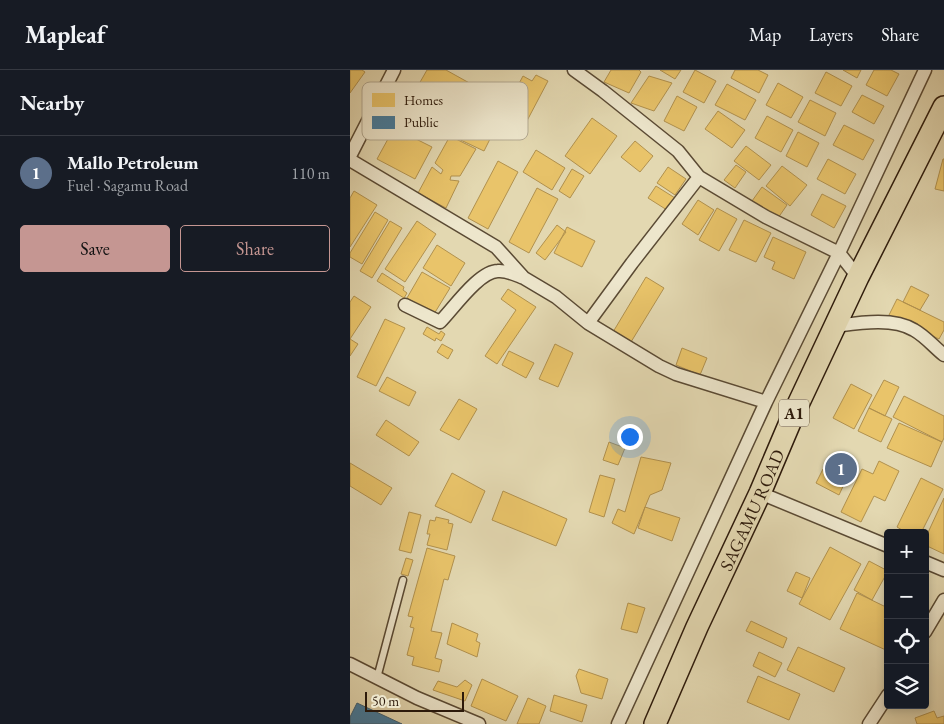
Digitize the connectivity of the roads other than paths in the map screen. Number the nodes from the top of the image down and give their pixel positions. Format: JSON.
{"nodes":[{"id":1,"x":394,"y":70,"type":"edge"},
{"id":2,"x":574,"y":70,"type":"edge"},
{"id":3,"x":925,"y":70,"type":"edge"},
{"id":4,"x":388,"y":82,"type":"edge"},
{"id":5,"x":944,"y":107,"type":"edge"},
{"id":6,"x":362,"y":133,"type":"edge"},
{"id":7,"x":350,"y":156,"type":"edge"},
{"id":8,"x":350,"y":160,"type":"edge"},
{"id":9,"x":699,"y":177,"type":"junction"},
{"id":10,"x":839,"y":252,"type":"junction"},
{"id":11,"x":858,"y":277,"type":"junction"},
{"id":12,"x":524,"y":278,"type":"junction"},
{"id":13,"x":405,"y":305,"type":"dead end"},
{"id":14,"x":588,"y":324,"type":"junction"},
{"id":15,"x":835,"y":326,"type":"junction"},
{"id":16,"x":944,"y":355,"type":"edge"},
{"id":17,"x":766,"y":402,"type":"junction"},
{"id":18,"x":760,"y":493,"type":"junction"},
{"id":19,"x":884,"y":544,"type":"edge"},
{"id":20,"x":929,"y":564,"type":"edge"},
{"id":21,"x":944,"y":570,"type":"edge"},
{"id":22,"x":403,"y":580,"type":"dead end"},
{"id":23,"x":944,"y":600,"type":"edge"},
{"id":24,"x":929,"y":625,"type":"edge"},
{"id":25,"x":350,"y":664,"type":"edge"},
{"id":26,"x":377,"y":678,"type":"junction"},
{"id":27,"x":884,"y":701,"type":"edge"},
{"id":28,"x":479,"y":724,"type":"edge"},
{"id":29,"x":618,"y":724,"type":"edge"},
{"id":30,"x":655,"y":724,"type":"edge"},
{"id":31,"x":869,"y":724,"type":"edge"}],
"edges":[{"from":1,"to":4,"type":"street"},
{"from":2,"to":9,"type":"street"},
{"from":3,"to":10,"type":"street"},
{"from":5,"to":11,"type":"highway","name":"SAGAMU ROAD","number":"A1"},
{"from":6,"to":7,"type":"street"},
{"from":8,"to":12,"type":"street"},
{"from":9,"to":10,"type":"street"},
{"from":9,"to":14,"type":"street"},
{"from":10,"to":11,"type":"street"},
{"from":10,"to":17,"type":"street"},
{"from":11,"to":15,"type":"highway","name":"SAGAMU ROAD","number":"A1"},
{"from":12,"to":13,"type":"street"},
{"from":12,"to":14,"type":"street"},
{"from":14,"to":17,"type":"street"},
{"from":15,"to":16,"type":"street"},
{"from":15,"to":18,"type":"highway","name":"SAGAMU ROAD","number":"A1"},
{"from":17,"to":29,"type":"street"},
{"from":18,"to":19,"type":"street"},
{"from":18,"to":30,"type":"highway","name":"SAGAMU ROAD","number":"A1"},
{"from":20,"to":21,"type":"street"},
{"from":22,"to":26,"type":"lane"},
{"from":23,"to":24,"type":"street"},
{"from":25,"to":26,"type":"street"},
{"from":26,"to":28,"type":"street"},
{"from":27,"to":31,"type":"street"}]}
